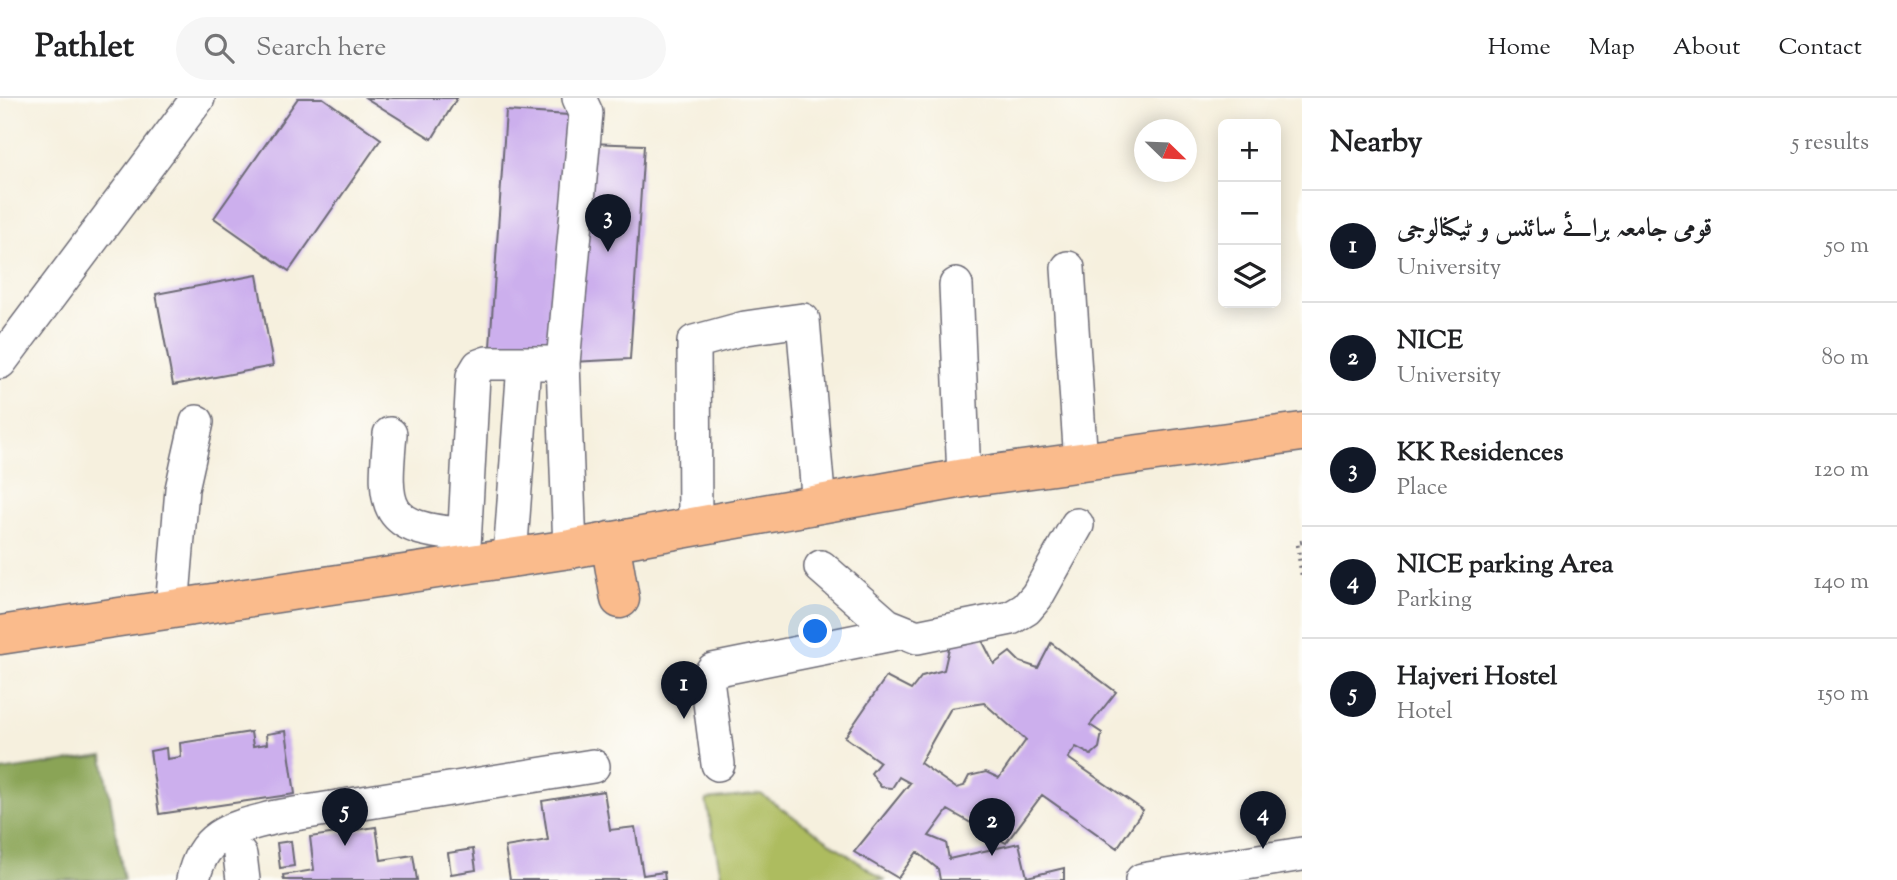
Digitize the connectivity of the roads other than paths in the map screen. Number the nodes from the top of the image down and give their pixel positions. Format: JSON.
{"nodes":[{"id":1,"x":198,"y":98,"type":"edge"},
{"id":2,"x":579,"y":98,"type":"edge"},
{"id":3,"x":1068,"y":268,"type":"dead end"},
{"id":4,"x":956,"y":285,"type":"dead end"},
{"id":5,"x":0,"y":362,"type":"edge"},
{"id":6,"x":563,"y":363,"type":"junction"},
{"id":7,"x":524,"y":364,"type":"junction"},
{"id":8,"x":197,"y":422,"type":"dead end"},
{"id":9,"x":1302,"y":432,"type":"edge"},
{"id":10,"x":390,"y":434,"type":"dead end"},
{"id":11,"x":1081,"y":463,"type":"junction"},
{"id":12,"x":964,"y":478,"type":"junction"},
{"id":13,"x":820,"y":506,"type":"junction"},
{"id":14,"x":695,"y":525,"type":"junction"},
{"id":15,"x":1077,"y":525,"type":"dead end"},
{"id":16,"x":610,"y":541,"type":"junction"},
{"id":17,"x":570,"y":549,"type":"junction"},
{"id":18,"x":463,"y":550,"type":"junction"},
{"id":19,"x":510,"y":558,"type":"junction"},
{"id":20,"x":821,"y":566,"type":"dead end"},
{"id":21,"x":620,"y":599,"type":"dead end"},
{"id":22,"x":172,"y":609,"type":"junction"},
{"id":23,"x":902,"y":632,"type":"junction"},
{"id":24,"x":0,"y":635,"type":"edge"},
{"id":25,"x":718,"y":764,"type":"dead end"},
{"id":26,"x":593,"y":766,"type":"dead end"},
{"id":27,"x":1302,"y":854,"type":"edge"},
{"id":28,"x":1267,"y":870,"type":"edge"},
{"id":29,"x":1210,"y":874,"type":"edge"},
{"id":30,"x":193,"y":880,"type":"edge"},
{"id":31,"x":1148,"y":880,"type":"edge"}],
"edges":[{"from":1,"to":5,"type":"street"},
{"from":2,"to":6,"type":"street"},
{"from":3,"to":11,"type":"street"},
{"from":4,"to":12,"type":"street"},
{"from":6,"to":7,"type":"street"},
{"from":6,"to":17,"type":"street"},
{"from":7,"to":18,"type":"street"},
{"from":7,"to":19,"type":"street"},
{"from":8,"to":22,"type":"street"},
{"from":9,"to":11,"type":"main road"},
{"from":10,"to":18,"type":"street"},
{"from":11,"to":12,"type":"main road"},
{"from":12,"to":13,"type":"main road"},
{"from":13,"to":14,"type":"main road"},
{"from":13,"to":14,"type":"street"},
{"from":14,"to":16,"type":"main road"},
{"from":15,"to":23,"type":"street"},
{"from":16,"to":17,"type":"main road"},
{"from":16,"to":21,"type":"main road"},
{"from":17,"to":19,"type":"main road"},
{"from":18,"to":19,"type":"main road"},
{"from":18,"to":22,"type":"main road"},
{"from":20,"to":23,"type":"street"},
{"from":22,"to":24,"type":"main road"},
{"from":23,"to":25,"type":"street"},
{"from":26,"to":30,"type":"street"},
{"from":27,"to":28,"type":"street"},
{"from":28,"to":29,"type":"street"},
{"from":29,"to":31,"type":"street"}]}
